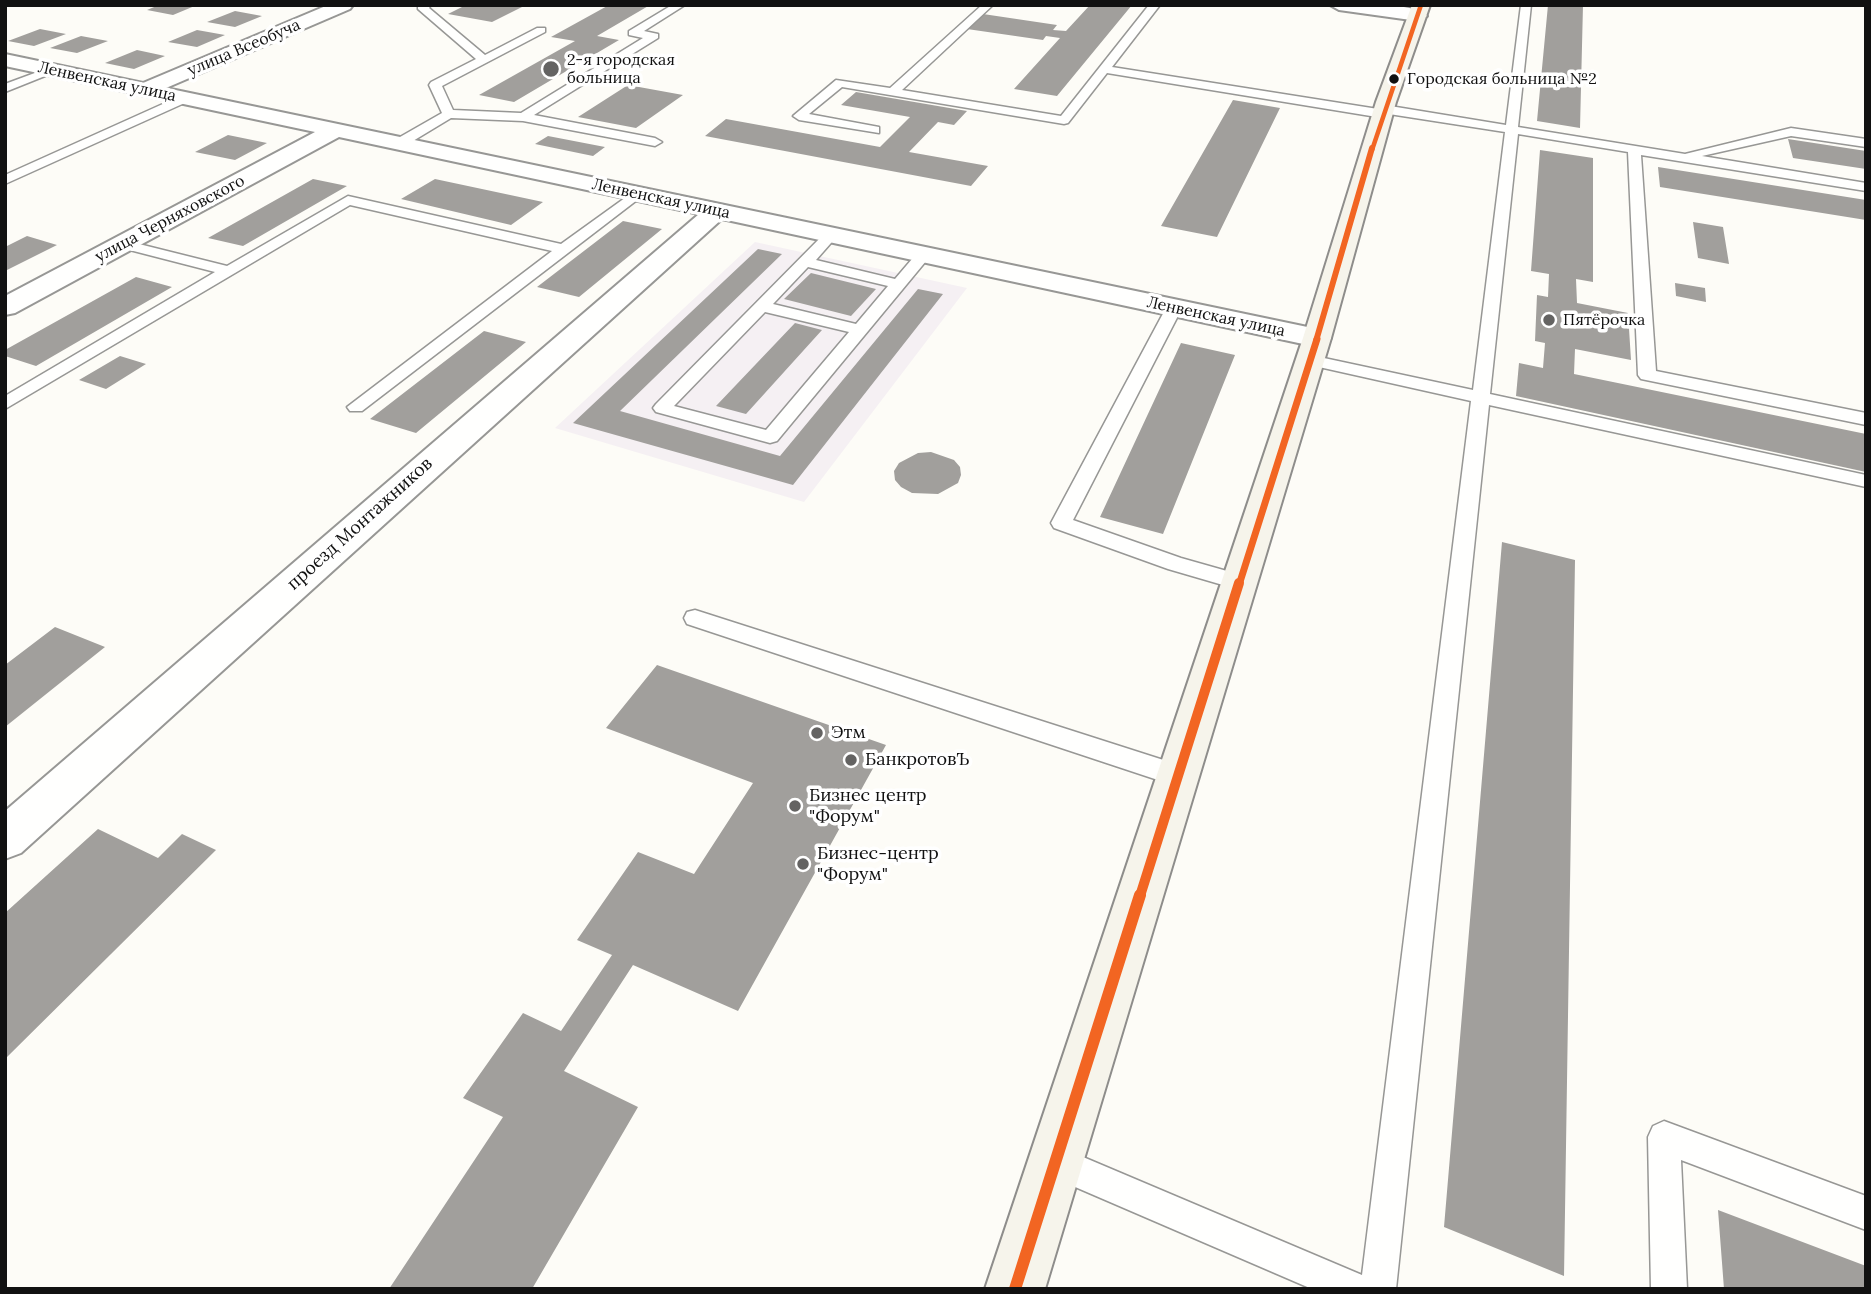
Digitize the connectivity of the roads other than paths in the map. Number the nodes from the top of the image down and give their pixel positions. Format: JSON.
{"nodes":[{"id":1,"x":344,"y":5,"type":"edge"},
{"id":2,"x":426,"y":5,"type":"edge"},
{"id":3,"x":680,"y":5,"type":"edge"},
{"id":4,"x":988,"y":5,"type":"edge"},
{"id":5,"x":1155,"y":5,"type":"edge"},
{"id":6,"x":1339,"y":5,"type":"edge"},
{"id":7,"x":1526,"y":5,"type":"edge"},
{"id":8,"x":294,"y":10,"type":"dead end"},
{"id":9,"x":1419,"y":10,"type":"edge"},
{"id":10,"x":321,"y":15,"type":"junction"},
{"id":11,"x":541,"y":30,"type":"dead end"},
{"id":12,"x":484,"y":59,"type":"junction"},
{"id":13,"x":5,"y":60,"type":"edge"},
{"id":14,"x":1104,"y":69,"type":"junction"},
{"id":15,"x":51,"y":70,"type":"junction"},
{"id":16,"x":5,"y":88,"type":"edge"},
{"id":17,"x":144,"y":90,"type":"junction"},
{"id":18,"x":893,"y":91,"type":"junction"},
{"id":19,"x":185,"y":98,"type":"junction"},
{"id":20,"x":1383,"y":112,"type":"junction"},
{"id":21,"x":449,"y":114,"type":"junction"},
{"id":22,"x":523,"y":117,"type":"junction"},
{"id":23,"x":1511,"y":129,"type":"junction"},
{"id":24,"x":336,"y":130,"type":"junction"},
{"id":25,"x":874,"y":130,"type":"dead end"},
{"id":26,"x":654,"y":142,"type":"dead end"},
{"id":27,"x":1866,"y":143,"type":"edge"},
{"id":28,"x":398,"y":144,"type":"junction"},
{"id":29,"x":1634,"y":148,"type":"junction"},
{"id":30,"x":1678,"y":158,"type":"junction"},
{"id":31,"x":5,"y":180,"type":"edge"},
{"id":32,"x":1866,"y":187,"type":"edge"},
{"id":33,"x":636,"y":194,"type":"junction"},
{"id":34,"x":717,"y":211,"type":"junction"},
{"id":35,"x":831,"y":235,"type":"junction"},
{"id":36,"x":124,"y":244,"type":"junction"},
{"id":37,"x":564,"y":249,"type":"junction"},
{"id":38,"x":923,"y":255,"type":"junction"},
{"id":39,"x":805,"y":262,"type":"junction"},
{"id":40,"x":229,"y":271,"type":"junction"},
{"id":41,"x":898,"y":284,"type":"junction"},
{"id":42,"x":762,"y":306,"type":"junction"},
{"id":43,"x":5,"y":307,"type":"edge"},
{"id":44,"x":1174,"y":308,"type":"junction"},
{"id":45,"x":859,"y":330,"type":"junction"},
{"id":46,"x":1314,"y":349,"type":"junction"},
{"id":47,"x":1481,"y":397,"type":"junction"},
{"id":48,"x":5,"y":404,"type":"edge"},
{"id":49,"x":356,"y":407,"type":"dead end"},
{"id":50,"x":1866,"y":419,"type":"edge"},
{"id":51,"x":1866,"y":481,"type":"edge"},
{"id":52,"x":1240,"y":582,"type":"junction"},
{"id":53,"x":695,"y":618,"type":"dead end"},
{"id":54,"x":1179,"y":776,"type":"junction"},
{"id":55,"x":5,"y":839,"type":"edge"},
{"id":56,"x":1057,"y":1161,"type":"junction"},
{"id":57,"x":1866,"y":1213,"type":"edge"},
{"id":58,"x":1015,"y":1289,"type":"edge"},
{"id":59,"x":1354,"y":1289,"type":"edge"},
{"id":60,"x":1378,"y":1289,"type":"edge"},
{"id":61,"x":1670,"y":1289,"type":"edge"}],
"edges":[{"from":1,"to":10,"type":"street","name":"улица Всеобуча"},
{"from":2,"to":12,"type":"lane"},
{"from":3,"to":22,"type":"lane"},
{"from":4,"to":18,"type":"lane"},
{"from":5,"to":14,"type":"lane"},
{"from":6,"to":9,"type":"street"},
{"from":7,"to":23,"type":"lane"},
{"from":8,"to":10,"type":"street"},
{"from":9,"to":20,"type":"main road"},
{"from":10,"to":17,"type":"street","name":"улица Всеобуча"},
{"from":11,"to":12,"type":"lane"},
{"from":12,"to":21,"type":"lane"},
{"from":13,"to":15,"type":"street","name":"Ленвенская улица"},
{"from":14,"to":18,"type":"lane"},
{"from":14,"to":20,"type":"lane"},
{"from":15,"to":16,"type":"lane"},
{"from":15,"to":17,"type":"street","name":"Ленвенская улица"},
{"from":17,"to":19,"type":"street","name":"Ленвенская улица"},
{"from":18,"to":25,"type":"lane"},
{"from":19,"to":24,"type":"street","name":"Ленвенская улица"},
{"from":19,"to":31,"type":"lane"},
{"from":20,"to":23,"type":"lane"},
{"from":20,"to":46,"type":"main road"},
{"from":21,"to":22,"type":"lane"},
{"from":21,"to":28,"type":"lane"},
{"from":22,"to":26,"type":"lane"},
{"from":23,"to":29,"type":"lane"},
{"from":23,"to":47,"type":"lane"},
{"from":24,"to":28,"type":"street","name":"Ленвенская улица"},
{"from":24,"to":36,"type":"street","name":"улица Черняховского"},
{"from":27,"to":30,"type":"lane"},
{"from":28,"to":33,"type":"street","name":"Ленвенская улица"},
{"from":29,"to":30,"type":"lane"},
{"from":29,"to":50,"type":"lane"},
{"from":30,"to":32,"type":"lane"},
{"from":33,"to":34,"type":"street","name":"Ленвенская улица"},
{"from":33,"to":37,"type":"lane"},
{"from":34,"to":35,"type":"street","name":"Ленвенская улица"},
{"from":34,"to":55,"type":"street","name":"проезд Монтажников"},
{"from":35,"to":38,"type":"street","name":"Ленвенская улица"},
{"from":35,"to":39,"type":"lane"},
{"from":36,"to":40,"type":"lane"},
{"from":36,"to":43,"type":"street","name":"улица Черняховского"},
{"from":37,"to":40,"type":"lane"},
{"from":37,"to":49,"type":"lane"},
{"from":38,"to":41,"type":"lane"},
{"from":38,"to":44,"type":"street","name":"Ленвенская улица"},
{"from":39,"to":41,"type":"lane"},
{"from":39,"to":42,"type":"lane"},
{"from":40,"to":48,"type":"lane"},
{"from":41,"to":45,"type":"lane"},
{"from":42,"to":45,"type":"lane"},
{"from":42,"to":45,"type":"lane"},
{"from":44,"to":46,"type":"street","name":"Ленвенская улица"},
{"from":44,"to":52,"type":"lane"},
{"from":46,"to":47,"type":"lane"},
{"from":46,"to":52,"type":"main road"},
{"from":47,"to":51,"type":"lane"},
{"from":47,"to":60,"type":"lane"},
{"from":52,"to":54,"type":"main road"},
{"from":53,"to":54,"type":"lane"},
{"from":54,"to":56,"type":"main road"},
{"from":56,"to":58,"type":"main road"},
{"from":56,"to":59,"type":"lane"},
{"from":57,"to":61,"type":"lane"}]}
